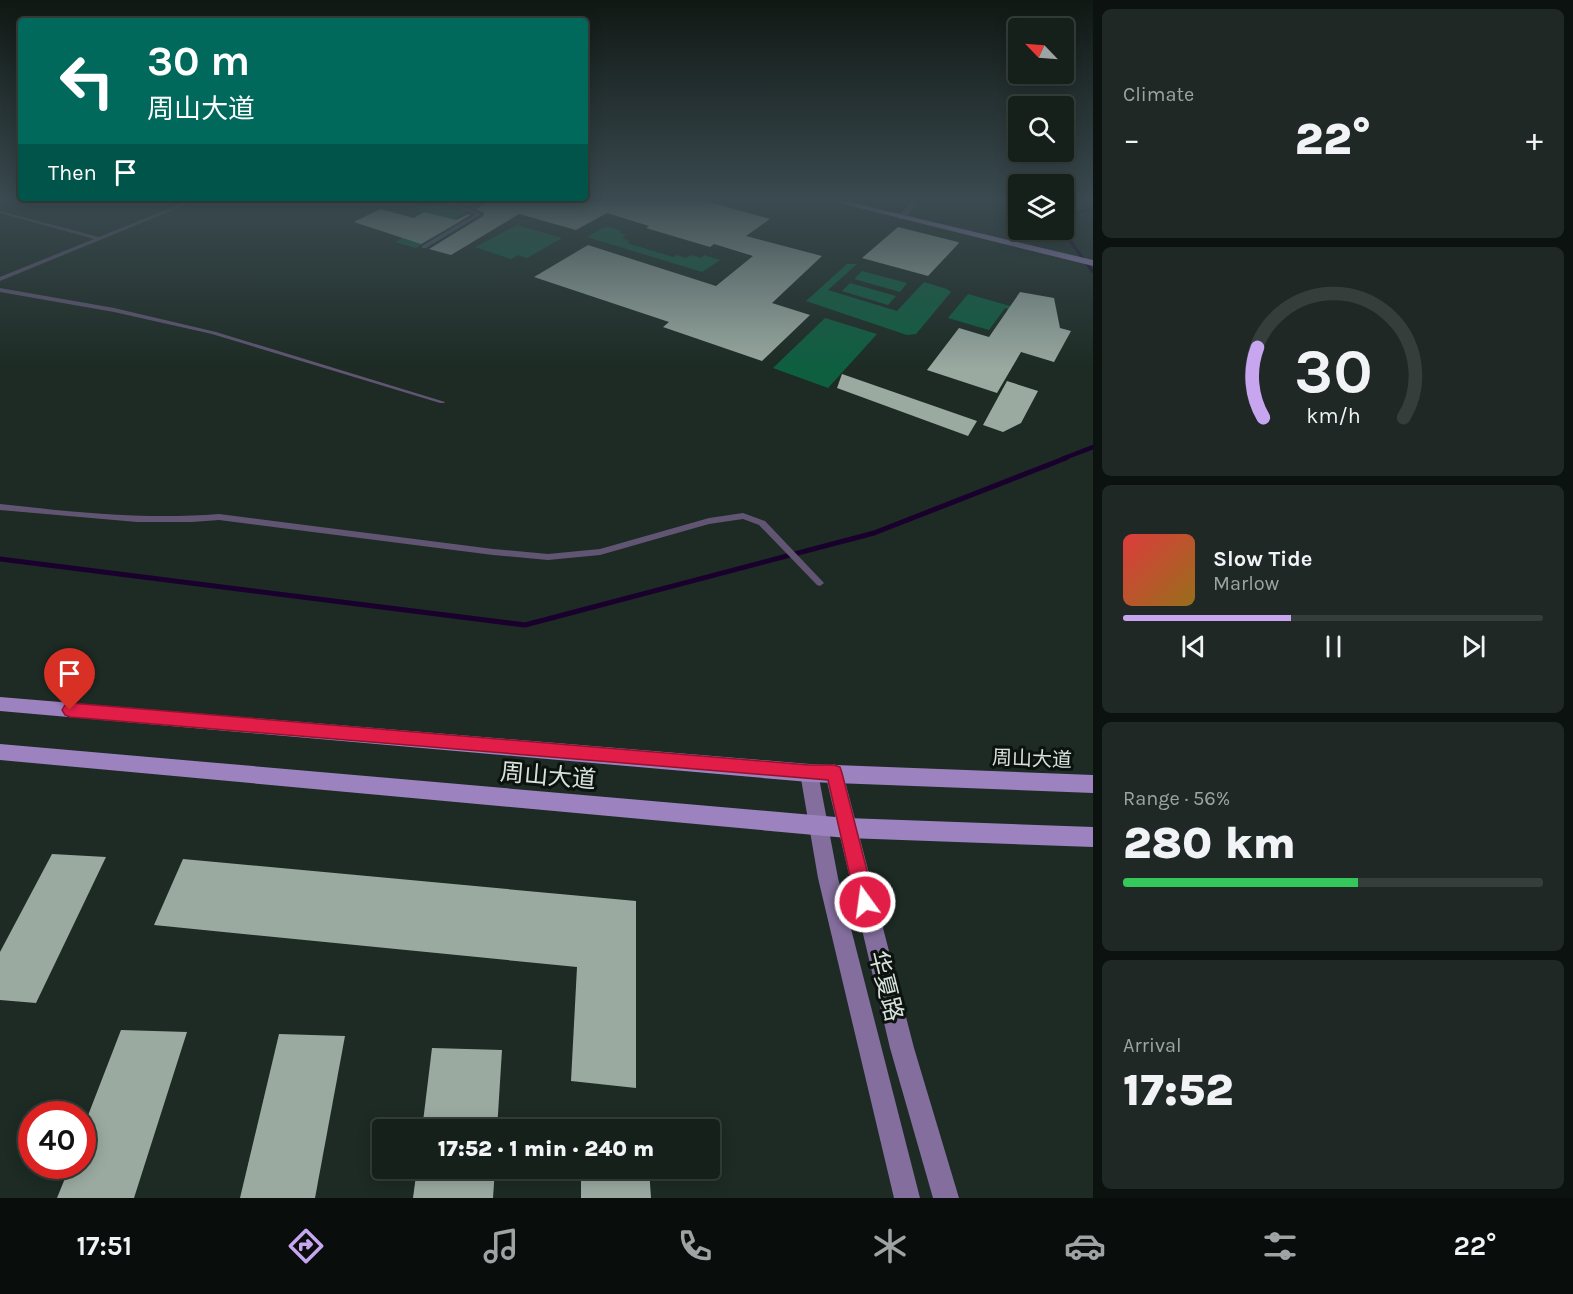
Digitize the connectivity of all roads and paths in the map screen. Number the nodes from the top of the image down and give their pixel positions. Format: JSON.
{"nodes":[{"id":1,"x":55,"y":257,"type":"edge"},
{"id":2,"x":1068,"y":257,"type":"edge"},
{"id":3,"x":1093,"y":263,"type":"edge"},
{"id":4,"x":0,"y":279,"type":"edge"},
{"id":5,"x":0,"y":290,"type":"edge"},
{"id":6,"x":442,"y":402,"type":"dead end"},
{"id":7,"x":0,"y":507,"type":"edge"},
{"id":8,"x":820,"y":583,"type":"dead end"},
{"id":9,"x":0,"y":704,"type":"edge"},
{"id":10,"x":0,"y":752,"type":"edge"},
{"id":11,"x":809,"y":773,"type":"junction"},
{"id":12,"x":834,"y":773,"type":"junction"},
{"id":13,"x":1093,"y":784,"type":"edge"},
{"id":14,"x":818,"y":826,"type":"junction"},
{"id":15,"x":847,"y":828,"type":"junction"},
{"id":16,"x":1093,"y":837,"type":"edge"},
{"id":17,"x":907,"y":1198,"type":"edge"},
{"id":18,"x":945,"y":1198,"type":"edge"}],
"edges":[{"from":1,"to":4,"type":"lane"},
{"from":2,"to":3,"type":"main road"},
{"from":5,"to":6,"type":"lane"},
{"from":7,"to":8,"type":"lane"},
{"from":9,"to":11,"type":"main road","name":"周山大道"},
{"from":10,"to":14,"type":"main road","name":"周山大道"},
{"from":11,"to":12,"type":"main road","name":"周山大道"},
{"from":11,"to":14,"type":"street","name":"华夏路"},
{"from":12,"to":13,"type":"main road","name":"周山大道"},
{"from":12,"to":15,"type":"street","name":"华夏路"},
{"from":14,"to":15,"type":"main road","name":"周山大道"},
{"from":14,"to":17,"type":"street","name":"华夏路"},
{"from":15,"to":16,"type":"main road","name":"周山大道"},
{"from":15,"to":18,"type":"street","name":"华夏路"}]}
